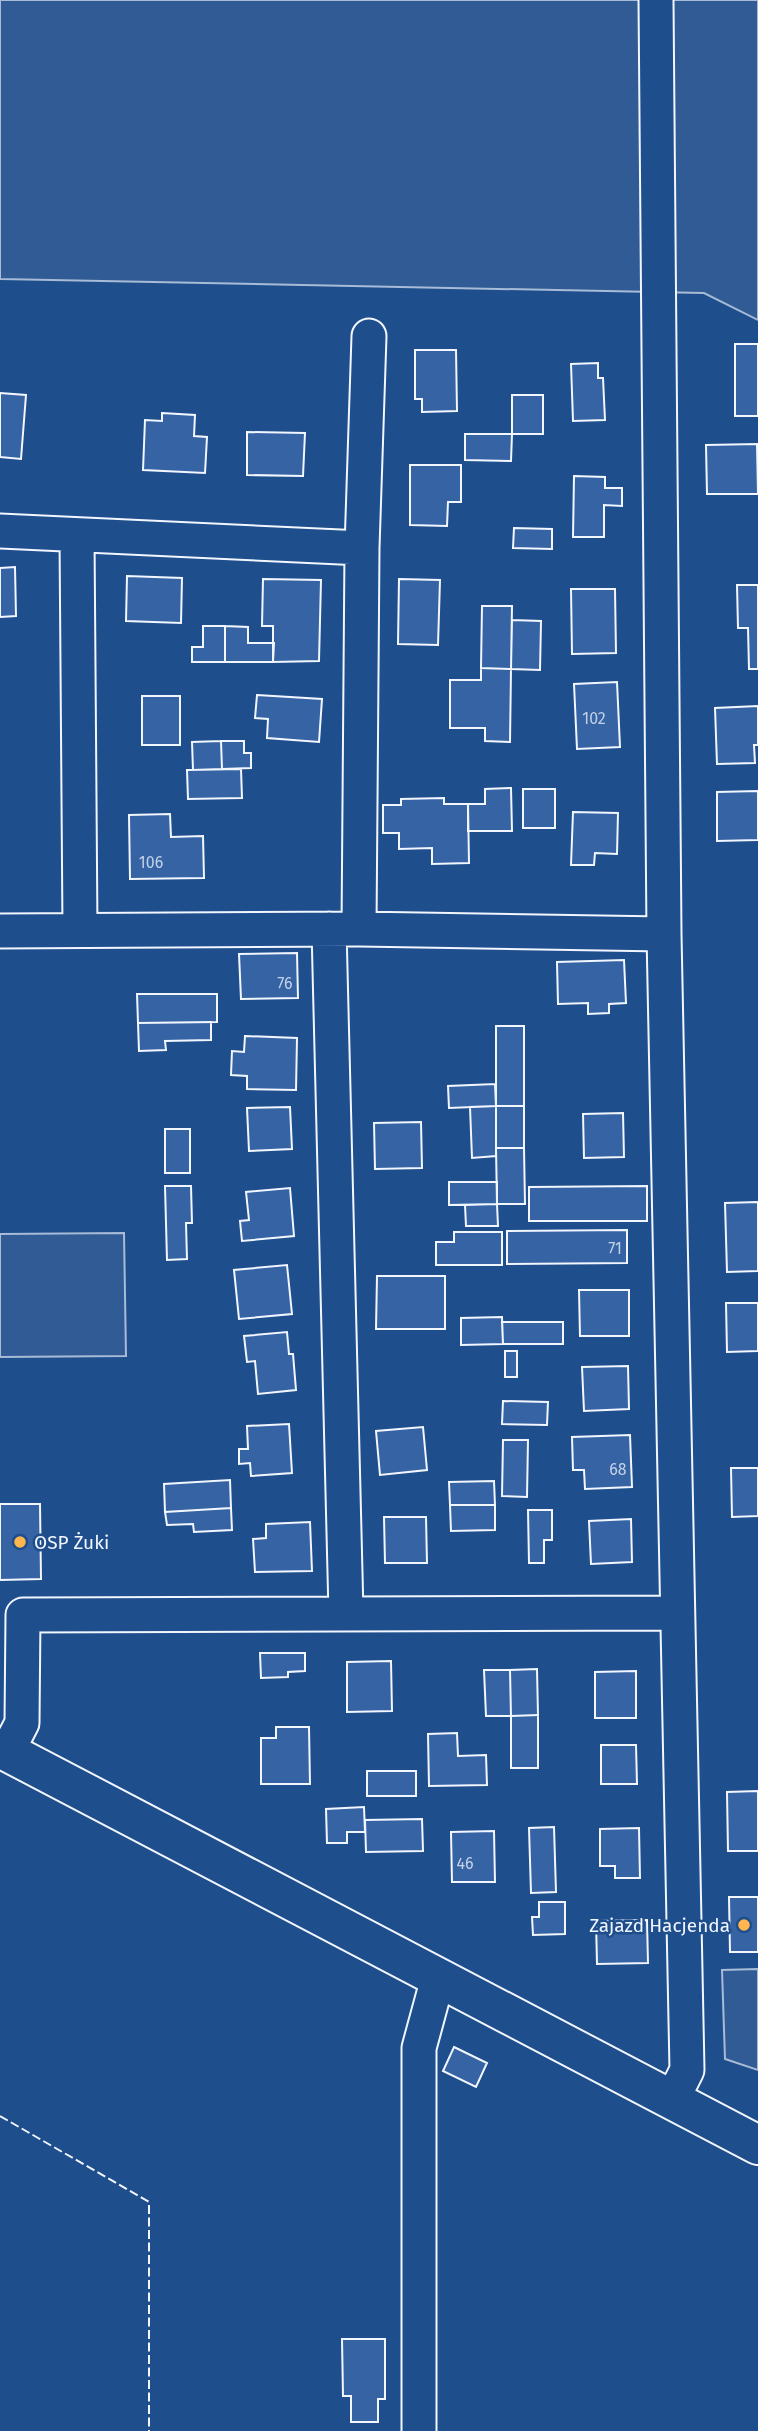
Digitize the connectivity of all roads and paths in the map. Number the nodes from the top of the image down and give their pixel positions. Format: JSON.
{"nodes":[{"id":1,"x":656,"y":0,"type":"edge"},
{"id":2,"x":369,"y":335,"type":"dead end"},
{"id":3,"x":0,"y":531,"type":"edge"},
{"id":4,"x":77,"y":536,"type":"junction"},
{"id":5,"x":362,"y":548,"type":"junction"},
{"id":6,"x":344,"y":929,"type":"junction"},
{"id":7,"x":0,"y":930,"type":"edge"},
{"id":8,"x":80,"y":930,"type":"junction"},
{"id":9,"x":664,"y":933,"type":"junction"},
{"id":10,"x":346,"y":1614,"type":"junction"},
{"id":11,"x":677,"y":1614,"type":"junction"},
{"id":12,"x":4,"y":1750,"type":"edge"},
{"id":13,"x":438,"y":1978,"type":"junction"},
{"id":14,"x":672,"y":2100,"type":"junction"},
{"id":15,"x":758,"y":2145,"type":"edge"},
{"id":16,"x":419,"y":2431,"type":"edge"}],
"edges":[{"from":1,"to":9,"type":"street"},
{"from":2,"to":5,"type":"street"},
{"from":3,"to":4,"type":"street"},
{"from":4,"to":5,"type":"street"},
{"from":4,"to":8,"type":"street"},
{"from":5,"to":6,"type":"street"},
{"from":6,"to":8,"type":"street"},
{"from":6,"to":9,"type":"street"},
{"from":6,"to":10,"type":"street"},
{"from":7,"to":8,"type":"street"},
{"from":9,"to":11,"type":"street"},
{"from":10,"to":11,"type":"street"},
{"from":10,"to":12,"type":"street"},
{"from":11,"to":14,"type":"street"},
{"from":12,"to":13,"type":"main road"},
{"from":13,"to":14,"type":"main road"},
{"from":13,"to":16,"type":"street"},
{"from":14,"to":15,"type":"main road"}]}
